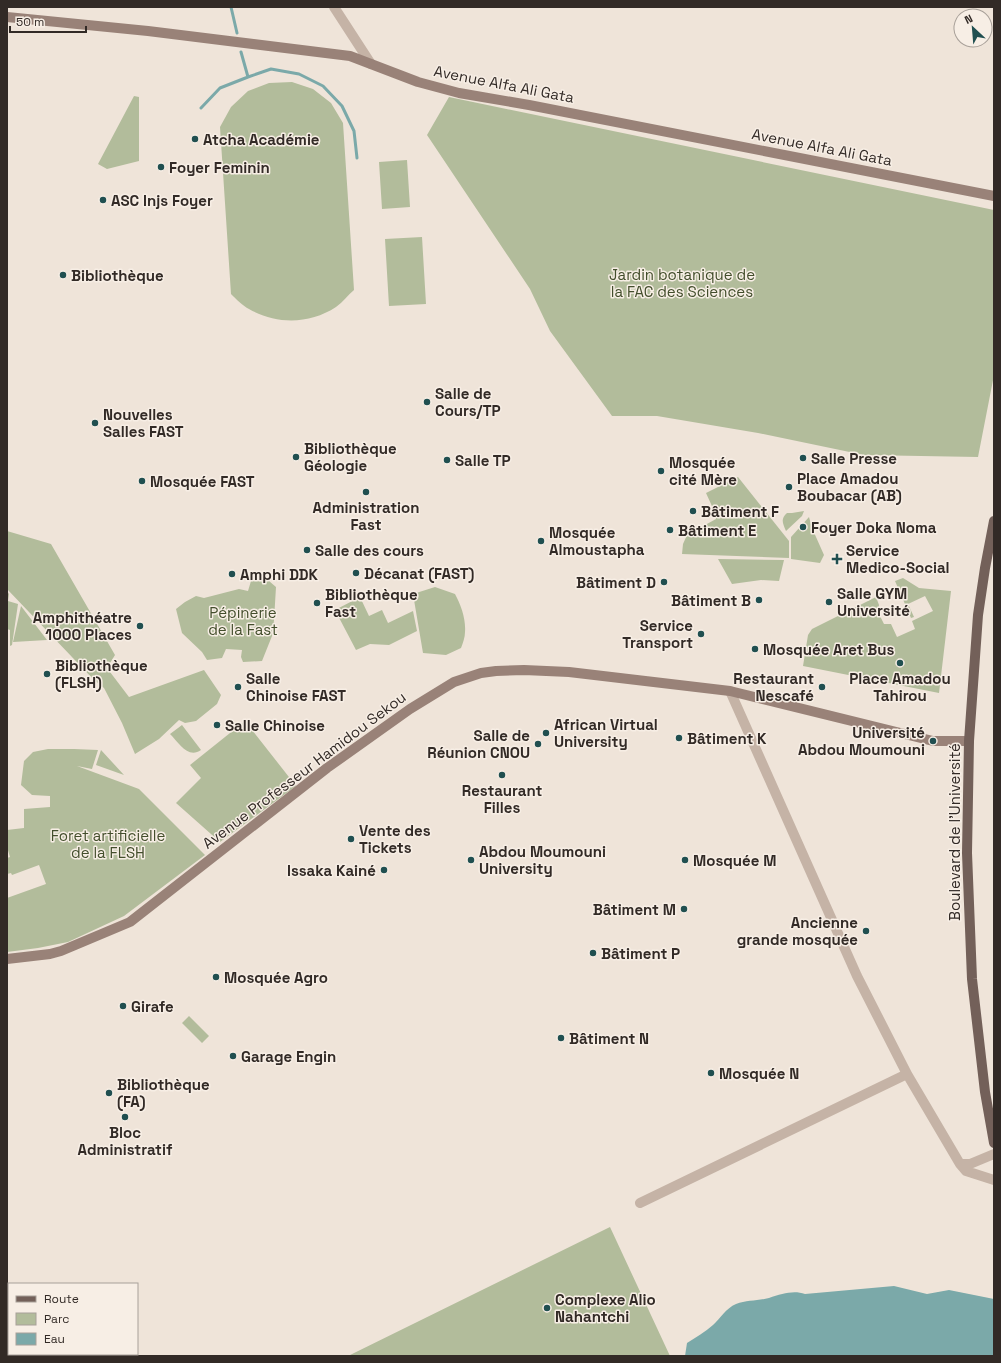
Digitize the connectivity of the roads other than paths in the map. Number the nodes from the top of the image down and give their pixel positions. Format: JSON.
{"nodes":[{"id":1,"x":334,"y":7,"type":"edge"},
{"id":2,"x":7,"y":17,"type":"edge"},
{"id":3,"x":371,"y":64,"type":"junction"},
{"id":4,"x":994,"y":196,"type":"edge"},
{"id":5,"x":994,"y":521,"type":"edge"},
{"id":6,"x":730,"y":691,"type":"junction"},
{"id":7,"x":969,"y":741,"type":"junction"},
{"id":8,"x":7,"y":959,"type":"edge"},
{"id":9,"x":907,"y":1074,"type":"junction"},
{"id":10,"x":994,"y":1143,"type":"edge"},
{"id":11,"x":994,"y":1154,"type":"edge"},
{"id":12,"x":960,"y":1164,"type":"junction"},
{"id":13,"x":994,"y":1180,"type":"edge"},
{"id":14,"x":640,"y":1202,"type":"dead end"}],
"edges":[{"from":1,"to":3,"type":"street"},
{"from":2,"to":3,"type":"street","name":"Avenue Alfa Ali Gata"},
{"from":3,"to":4,"type":"street","name":"Avenue Alfa Ali Gata"},
{"from":5,"to":7,"type":"main road","name":"Boulevard de l'Université"},
{"from":6,"to":7,"type":"street","name":"Avenue Professeur Hamidou Sekou"},
{"from":6,"to":8,"type":"street","name":"Avenue Professeur Hamidou Sekou"},
{"from":6,"to":9,"type":"street"},
{"from":7,"to":10,"type":"main road","name":"Boulevard de l'Université"},
{"from":9,"to":12,"type":"street"},
{"from":9,"to":14,"type":"street"},
{"from":11,"to":12,"type":"street"},
{"from":12,"to":13,"type":"street"}]}
